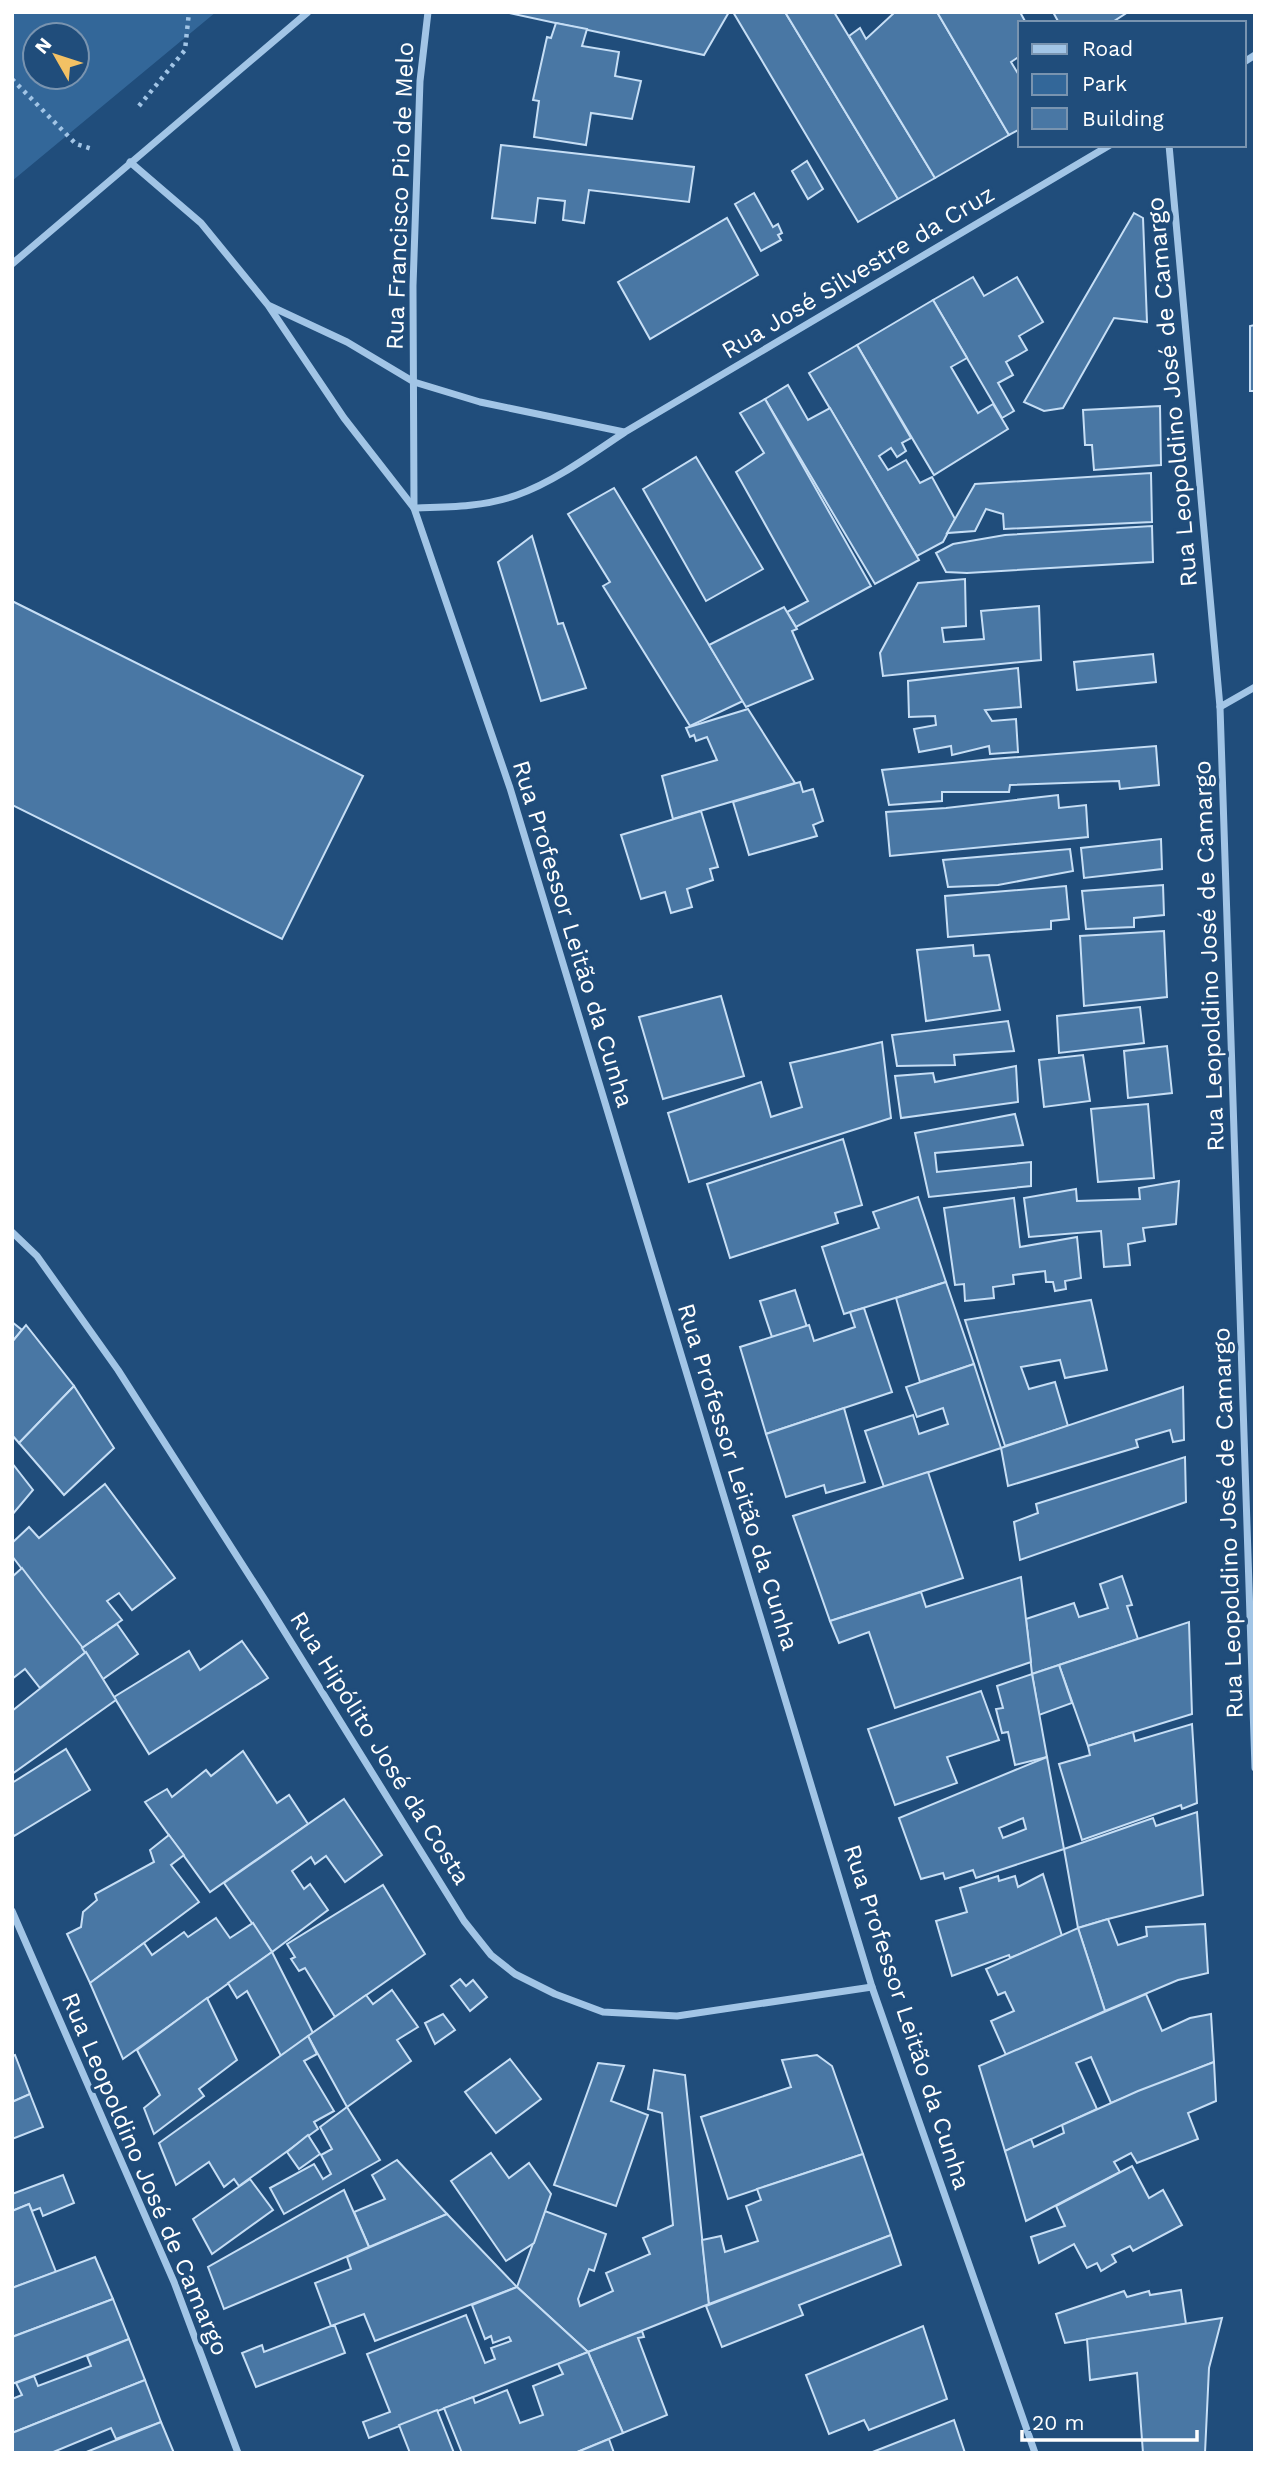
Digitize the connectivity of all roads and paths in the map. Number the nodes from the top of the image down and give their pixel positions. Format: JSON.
{"nodes":[{"id":1,"x":189,"y":12,"type":"edge"},
{"id":2,"x":308,"y":12,"type":"edge"},
{"id":3,"x":428,"y":12,"type":"edge"},
{"id":4,"x":12,"y":79,"type":"edge"},
{"id":5,"x":135,"y":111,"type":"dead end"},
{"id":6,"x":1107,"y":147,"type":"edge"},
{"id":7,"x":1169,"y":147,"type":"edge"},
{"id":8,"x":130,"y":162,"type":"junction"},
{"id":9,"x":12,"y":264,"type":"edge"},
{"id":10,"x":268,"y":305,"type":"junction"},
{"id":11,"x":414,"y":382,"type":"junction"},
{"id":12,"x":625,"y":432,"type":"junction"},
{"id":13,"x":414,"y":508,"type":"junction"},
{"id":14,"x":1255,"y":687,"type":"edge"},
{"id":15,"x":1220,"y":707,"type":"junction"},
{"id":16,"x":12,"y":1232,"type":"edge"},
{"id":17,"x":1255,"y":1768,"type":"edge"},
{"id":18,"x":12,"y":1911,"type":"edge"},
{"id":19,"x":872,"y":1987,"type":"junction"},
{"id":20,"x":238,"y":2453,"type":"edge"},
{"id":21,"x":1035,"y":2453,"type":"edge"}],
"edges":[{"from":1,"to":5,"type":"path"},
{"from":2,"to":8,"type":"street"},
{"from":3,"to":11,"type":"street","name":"Rua Francisco Pio de Melo"},
{"from":4,"to":8,"type":"path"},
{"from":6,"to":12,"type":"street","name":"Rua José Silvestre da Cruz"},
{"from":7,"to":15,"type":"street","name":"Rua Leopoldino José de Camargo"},
{"from":8,"to":9,"type":"street"},
{"from":8,"to":10,"type":"street","name":"Rua Professor Leitão da Cunha"},
{"from":10,"to":11,"type":"street","name":"Rua Professor Leitão da Cunha"},
{"from":10,"to":13,"type":"street","name":"Rua Professor Leitão da Cunha"},
{"from":11,"to":12,"type":"street"},
{"from":11,"to":13,"type":"street","name":"Rua Professor Leitão da Cunha"},
{"from":12,"to":13,"type":"street","name":"Rua José Silvestre da Cruz"},
{"from":13,"to":19,"type":"street","name":"Rua Professor Leitão da Cunha"},
{"from":14,"to":15,"type":"street"},
{"from":15,"to":17,"type":"street","name":"Rua Leopoldino José de Camargo"},
{"from":16,"to":19,"type":"street","name":"Rua Hipólito José da Costa"},
{"from":18,"to":20,"type":"street","name":"Rua Leopoldino José de Camargo"},
{"from":19,"to":21,"type":"street","name":"Rua Professor Leitão da Cunha"}]}
